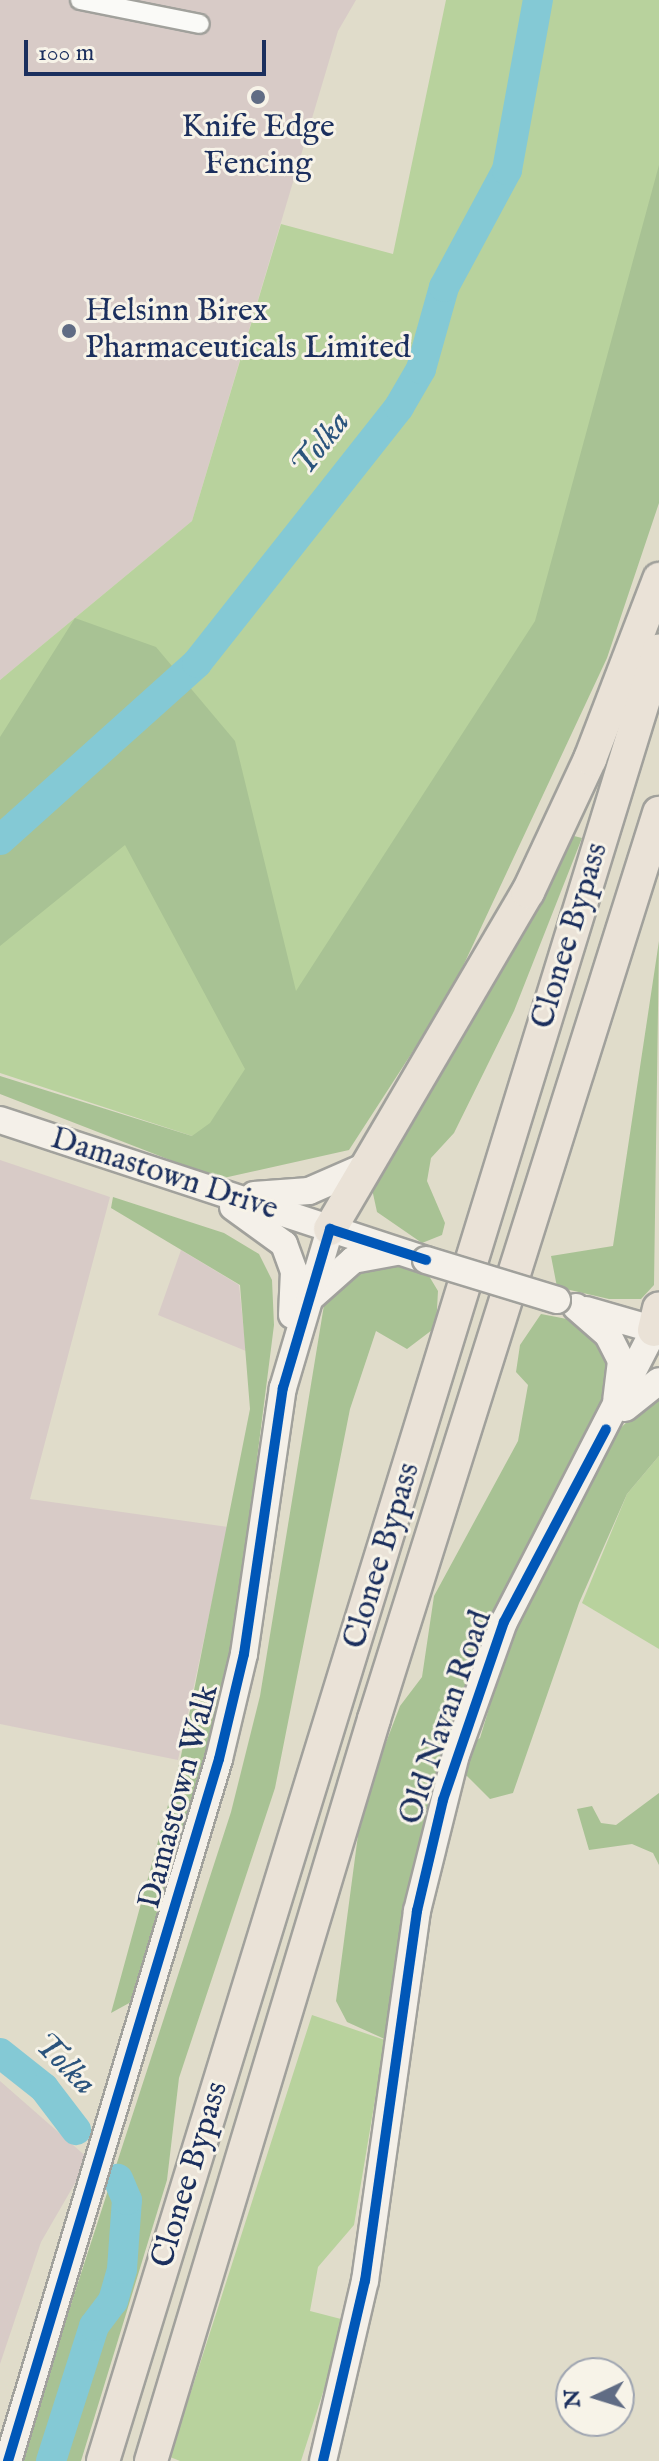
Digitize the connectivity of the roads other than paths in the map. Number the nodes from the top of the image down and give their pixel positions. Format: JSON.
{"nodes":[{"id":1,"x":80,"y":0,"type":"edge"},
{"id":2,"x":200,"y":24,"type":"dead end"},
{"id":3,"x":659,"y":579,"type":"edge"},
{"id":4,"x":659,"y":650,"type":"edge"},
{"id":5,"x":659,"y":813,"type":"edge"},
{"id":6,"x":0,"y":1120,"type":"edge"},
{"id":7,"x":356,"y":1179,"type":"junction"},
{"id":8,"x":207,"y":1190,"type":"junction"},
{"id":9,"x":330,"y":1229,"type":"junction"},
{"id":10,"x":397,"y":1250,"type":"junction"},
{"id":11,"x":308,"y":1300,"type":"junction"},
{"id":12,"x":566,"y":1304,"type":"junction"},
{"id":13,"x":657,"y":1323,"type":"edge"},
{"id":14,"x":659,"y":1381,"type":"edge"},
{"id":15,"x":283,"y":1388,"type":"junction"},
{"id":16,"x":606,"y":1429,"type":"junction"},
{"id":17,"x":8,"y":2461,"type":"edge"},
{"id":18,"x":103,"y":2461,"type":"edge"},
{"id":19,"x":151,"y":2461,"type":"edge"},
{"id":20,"x":323,"y":2461,"type":"edge"}],
"edges":[{"from":1,"to":2,"type":"street"},
{"from":3,"to":7,"type":"highway"},
{"from":4,"to":18,"type":"highway","name":"Clonee Bypass"},
{"from":5,"to":19,"type":"highway","name":"Clonee Bypass"},
{"from":6,"to":8,"type":"main road","name":"Damastown Drive"},
{"from":7,"to":8,"type":"main road"},
{"from":7,"to":9,"type":"highway"},
{"from":7,"to":10,"type":"main road"},
{"from":8,"to":9,"type":"main road","name":"Damastown Drive"},
{"from":8,"to":15,"type":"main road"},
{"from":9,"to":10,"type":"main road","name":"Damastown Drive"},
{"from":9,"to":11,"type":"main road","name":"Damastown Walk"},
{"from":10,"to":11,"type":"main road"},
{"from":10,"to":12,"type":"main road","name":"Damastown Drive","bridge":true},
{"from":11,"to":15,"type":"main road","name":"Damastown Walk"},
{"from":12,"to":13,"type":"main road","name":"Damastown Drive"},
{"from":12,"to":16,"type":"main road"},
{"from":13,"to":16,"type":"main road","name":"Old Navan Road"},
{"from":14,"to":16,"type":"main road","name":"Old Navan Road"},
{"from":15,"to":17,"type":"main road","name":"Damastown Walk"},
{"from":16,"to":20,"type":"main road","name":"Old Navan Road"}]}
